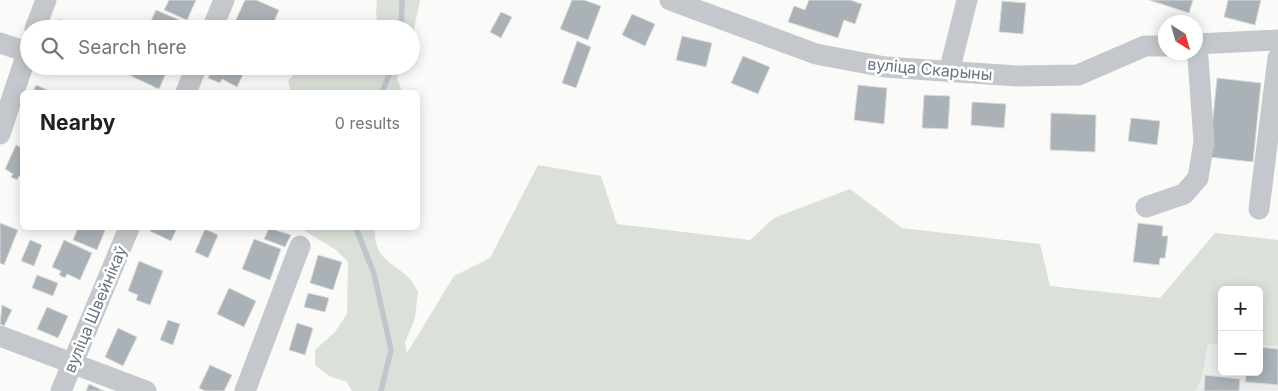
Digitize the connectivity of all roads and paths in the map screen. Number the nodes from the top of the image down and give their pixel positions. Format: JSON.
{"nodes":[{"id":1,"x":46,"y":0,"type":"edge"},
{"id":2,"x":224,"y":0,"type":"edge"},
{"id":3,"x":670,"y":0,"type":"edge"},
{"id":4,"x":967,"y":0,"type":"edge"},
{"id":5,"x":38,"y":20,"type":"edge"},
{"id":6,"x":216,"y":20,"type":"edge"},
{"id":7,"x":1278,"y":40,"type":"edge"},
{"id":8,"x":0,"y":43,"type":"edge"},
{"id":9,"x":1203,"y":44,"type":"edge"},
{"id":10,"x":1158,"y":46,"type":"edge"},
{"id":11,"x":20,"y":48,"type":"edge"},
{"id":12,"x":1278,"y":58,"type":"edge"},
{"id":13,"x":1197,"y":60,"type":"edge"},
{"id":14,"x":949,"y":72,"type":"junction"},
{"id":15,"x":20,"y":74,"type":"edge"},
{"id":16,"x":193,"y":75,"type":"edge"},
{"id":17,"x":187,"y":90,"type":"edge"},
{"id":18,"x":0,"y":134,"type":"edge"},
{"id":19,"x":1146,"y":207,"type":"dead end"},
{"id":20,"x":1259,"y":209,"type":"dead end"},
{"id":21,"x":129,"y":230,"type":"edge"},
{"id":22,"x":300,"y":246,"type":"dead end"},
{"id":23,"x":0,"y":336,"type":"edge"},
{"id":24,"x":73,"y":363,"type":"junction"},
{"id":25,"x":61,"y":391,"type":"edge"},
{"id":26,"x":146,"y":391,"type":"edge"},
{"id":27,"x":245,"y":391,"type":"edge"}],
"edges":[{"from":1,"to":5,"type":"street"},
{"from":2,"to":6,"type":"street"},
{"from":3,"to":14,"type":"street","name":"вуліца Скарыны"},
{"from":4,"to":14,"type":"street"},
{"from":7,"to":9,"type":"street"},
{"from":8,"to":11,"type":"street"},
{"from":10,"to":14,"type":"street","name":"вуліца Скарыны"},
{"from":12,"to":20,"type":"street"},
{"from":13,"to":19,"type":"street"},
{"from":15,"to":18,"type":"street"},
{"from":16,"to":17,"type":"street"},
{"from":21,"to":24,"type":"street","name":"вуліца Швейнікаў"},
{"from":22,"to":27,"type":"street"},
{"from":23,"to":24,"type":"street"},
{"from":24,"to":25,"type":"street","name":"вуліца Швейнікаў"},
{"from":24,"to":26,"type":"street"}]}
